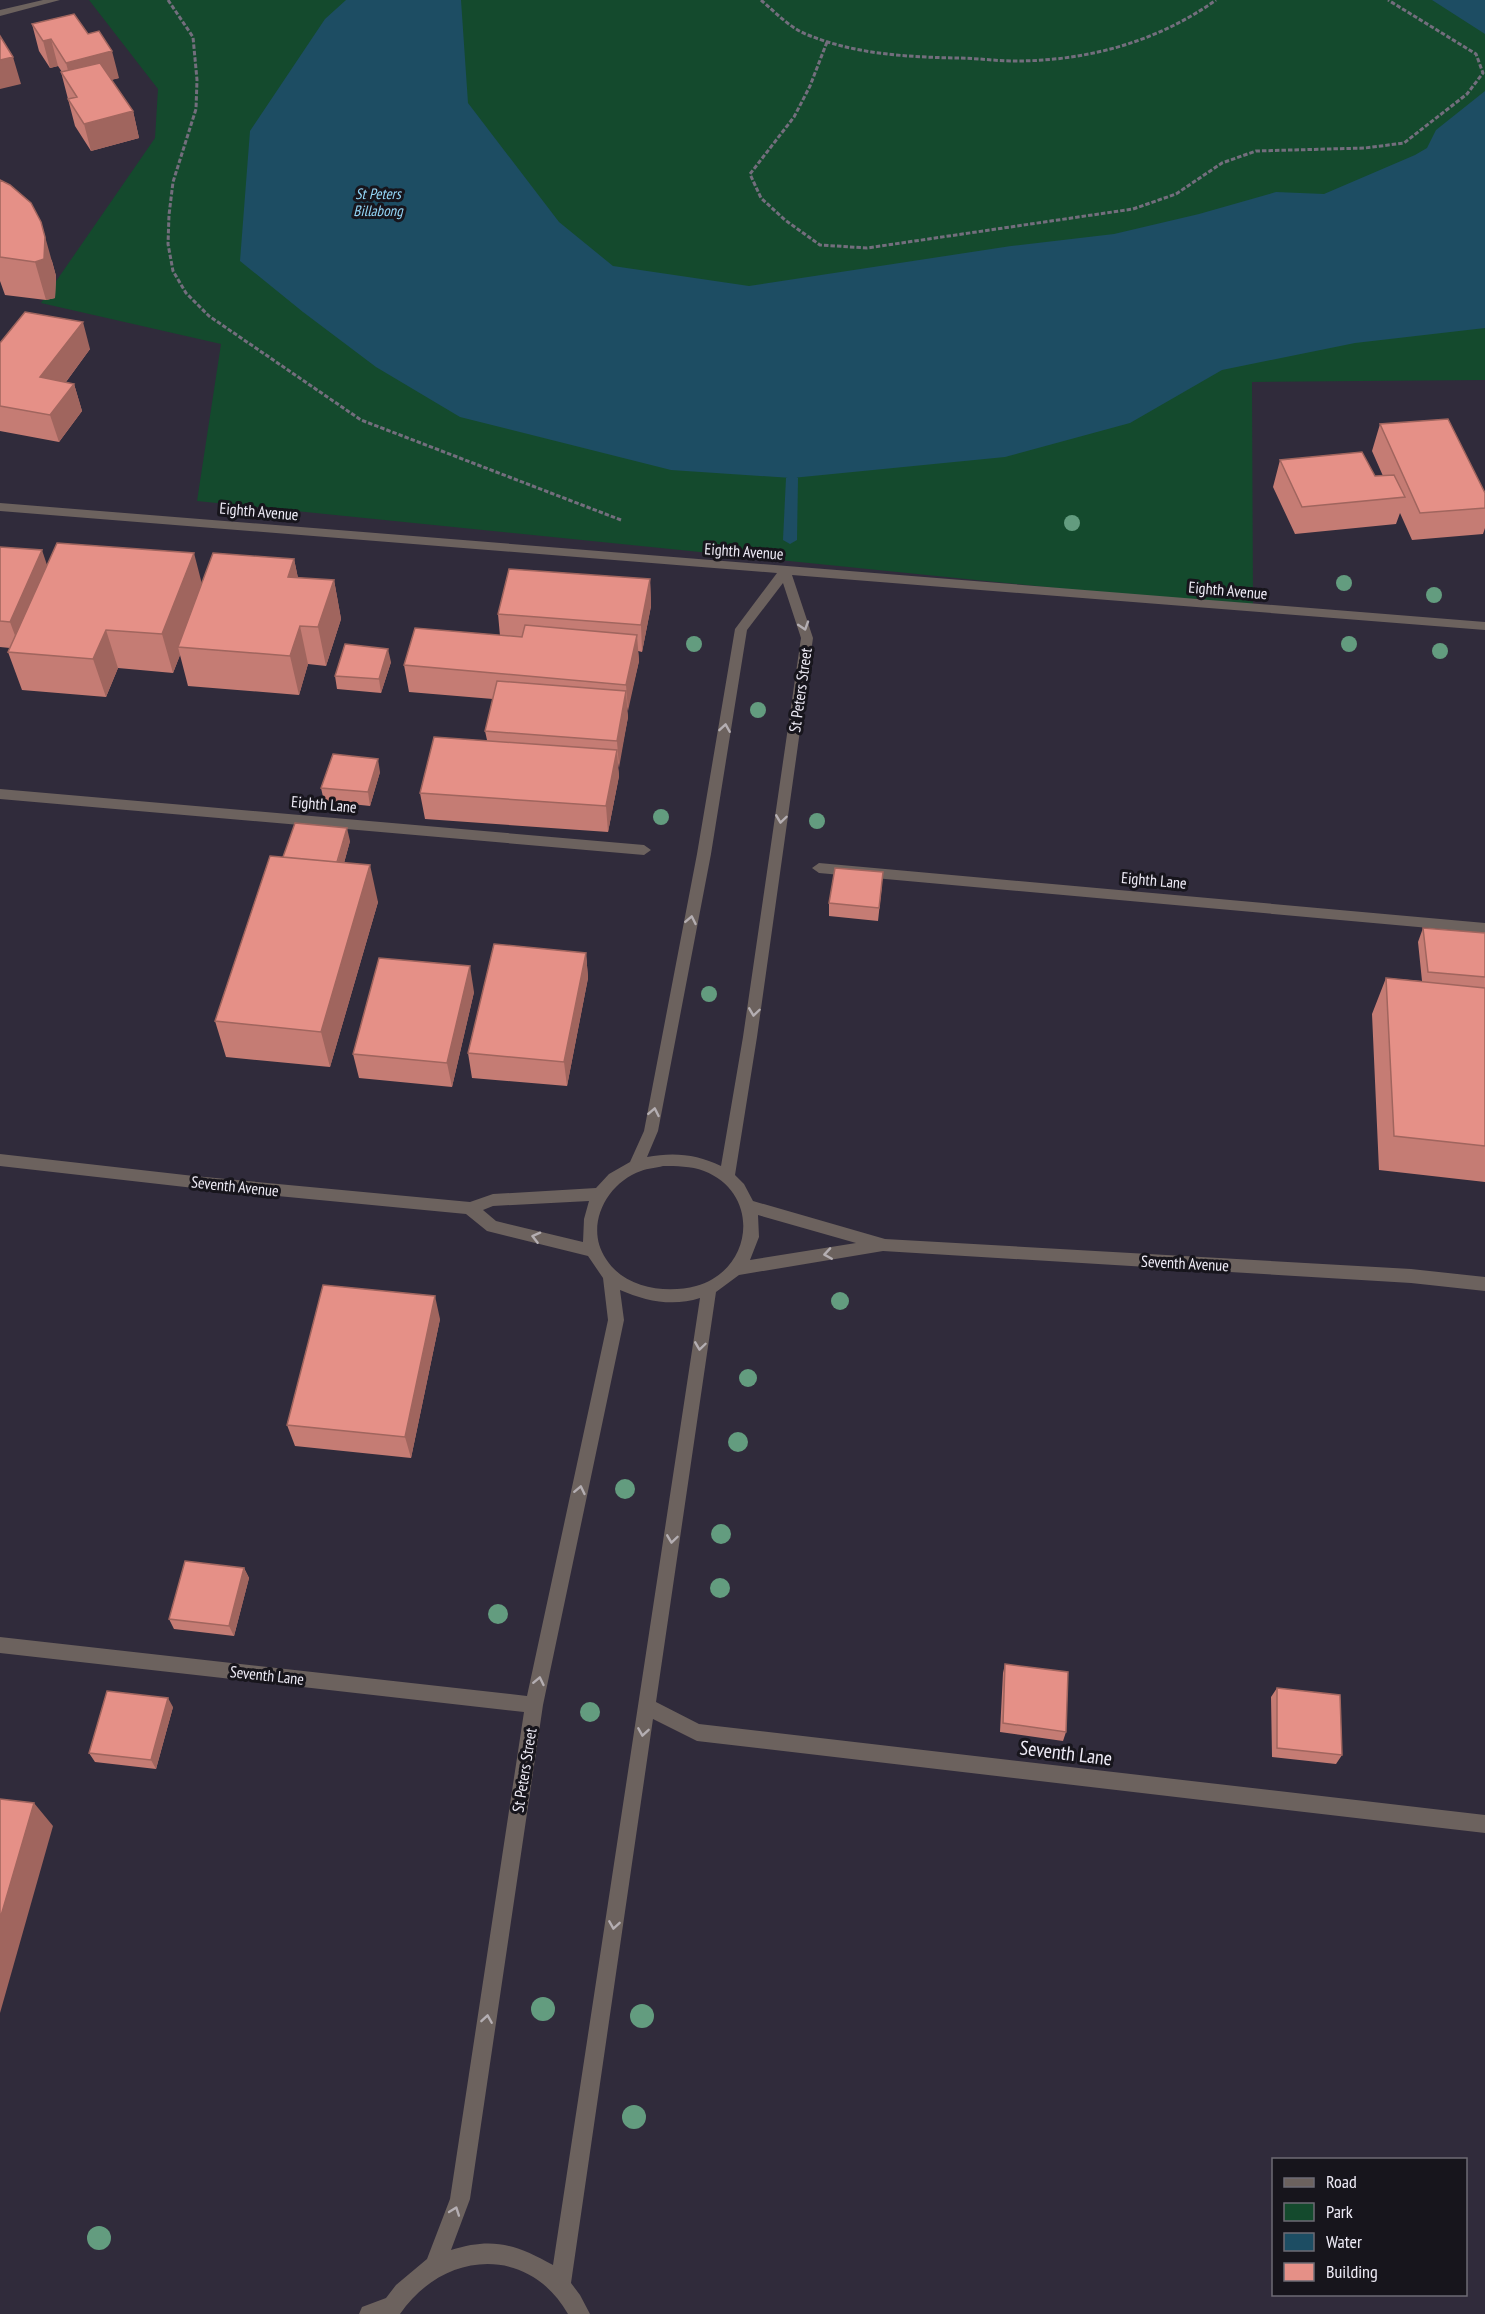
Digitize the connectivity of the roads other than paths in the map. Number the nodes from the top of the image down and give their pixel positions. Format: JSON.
{"nodes":[{"id":1,"x":55,"y":0,"type":"edge"},
{"id":2,"x":0,"y":13,"type":"edge"},
{"id":3,"x":0,"y":507,"type":"edge"},
{"id":4,"x":785,"y":571,"type":"junction"},
{"id":5,"x":1485,"y":626,"type":"edge"},
{"id":6,"x":0,"y":794,"type":"edge"},
{"id":7,"x":644,"y":849,"type":"dead end"},
{"id":8,"x":819,"y":868,"type":"dead end"},
{"id":9,"x":1485,"y":928,"type":"edge"},
{"id":10,"x":0,"y":1160,"type":"edge"},
{"id":11,"x":635,"y":1167,"type":"junction"},
{"id":12,"x":727,"y":1177,"type":"junction"},
{"id":13,"x":600,"y":1194,"type":"junction"},
{"id":14,"x":749,"y":1206,"type":"junction"},
{"id":15,"x":470,"y":1208,"type":"junction"},
{"id":16,"x":885,"y":1245,"type":"junction"},
{"id":17,"x":593,"y":1251,"type":"junction"},
{"id":18,"x":736,"y":1269,"type":"junction"},
{"id":19,"x":610,"y":1275,"type":"junction"},
{"id":20,"x":1485,"y":1284,"type":"edge"},
{"id":21,"x":710,"y":1288,"type":"junction"},
{"id":22,"x":0,"y":1646,"type":"edge"},
{"id":23,"x":534,"y":1706,"type":"junction"},
{"id":24,"x":647,"y":1707,"type":"junction"},
{"id":25,"x":1485,"y":1824,"type":"edge"},
{"id":26,"x":435,"y":2266,"type":"junction"},
{"id":27,"x":560,"y":2286,"type":"junction"},
{"id":28,"x":390,"y":2311,"type":"edge"},
{"id":29,"x":369,"y":2314,"type":"edge"},
{"id":30,"x":580,"y":2314,"type":"edge"}],
"edges":[{"from":1,"to":2,"type":"street"},
{"from":3,"to":4,"type":"street","name":"Eighth Avenue"},
{"from":4,"to":5,"type":"street","name":"Eighth Avenue"},
{"from":11,"to":4,"type":"street","one_way":true},
{"from":4,"to":12,"type":"street","name":"St Peters Street","one_way":true},
{"from":6,"to":7,"type":"street","name":"Eighth Lane"},
{"from":8,"to":9,"type":"street","name":"Eighth Lane"},
{"from":10,"to":15,"type":"street","name":"Seventh Avenue"},
{"from":11,"to":12,"type":"street"},
{"from":11,"to":13,"type":"street"},
{"from":12,"to":14,"type":"street"},
{"from":13,"to":15,"type":"street","name":"Seventh Avenue"},
{"from":13,"to":17,"type":"street"},
{"from":14,"to":16,"type":"street","name":"Seventh Avenue"},
{"from":14,"to":18,"type":"street"},
{"from":17,"to":15,"type":"street","one_way":true},
{"from":16,"to":18,"type":"street","name":"Seventh Avenue","one_way":true},
{"from":16,"to":20,"type":"street","name":"Seventh Avenue"},
{"from":17,"to":19,"type":"street"},
{"from":18,"to":21,"type":"street"},
{"from":19,"to":21,"type":"street"},
{"from":23,"to":19,"type":"street","name":"St Peters Street","one_way":true},
{"from":21,"to":24,"type":"street","one_way":true},
{"from":22,"to":23,"type":"street","name":"Seventh Lane"},
{"from":26,"to":23,"type":"street","name":"St Peters Street","one_way":true},
{"from":24,"to":25,"type":"street","name":"Seventh Lane"},
{"from":24,"to":27,"type":"street","one_way":true},
{"from":26,"to":27,"type":"street"},
{"from":26,"to":28,"type":"street"},
{"from":27,"to":30,"type":"street"},
{"from":28,"to":29,"type":"street"}]}
